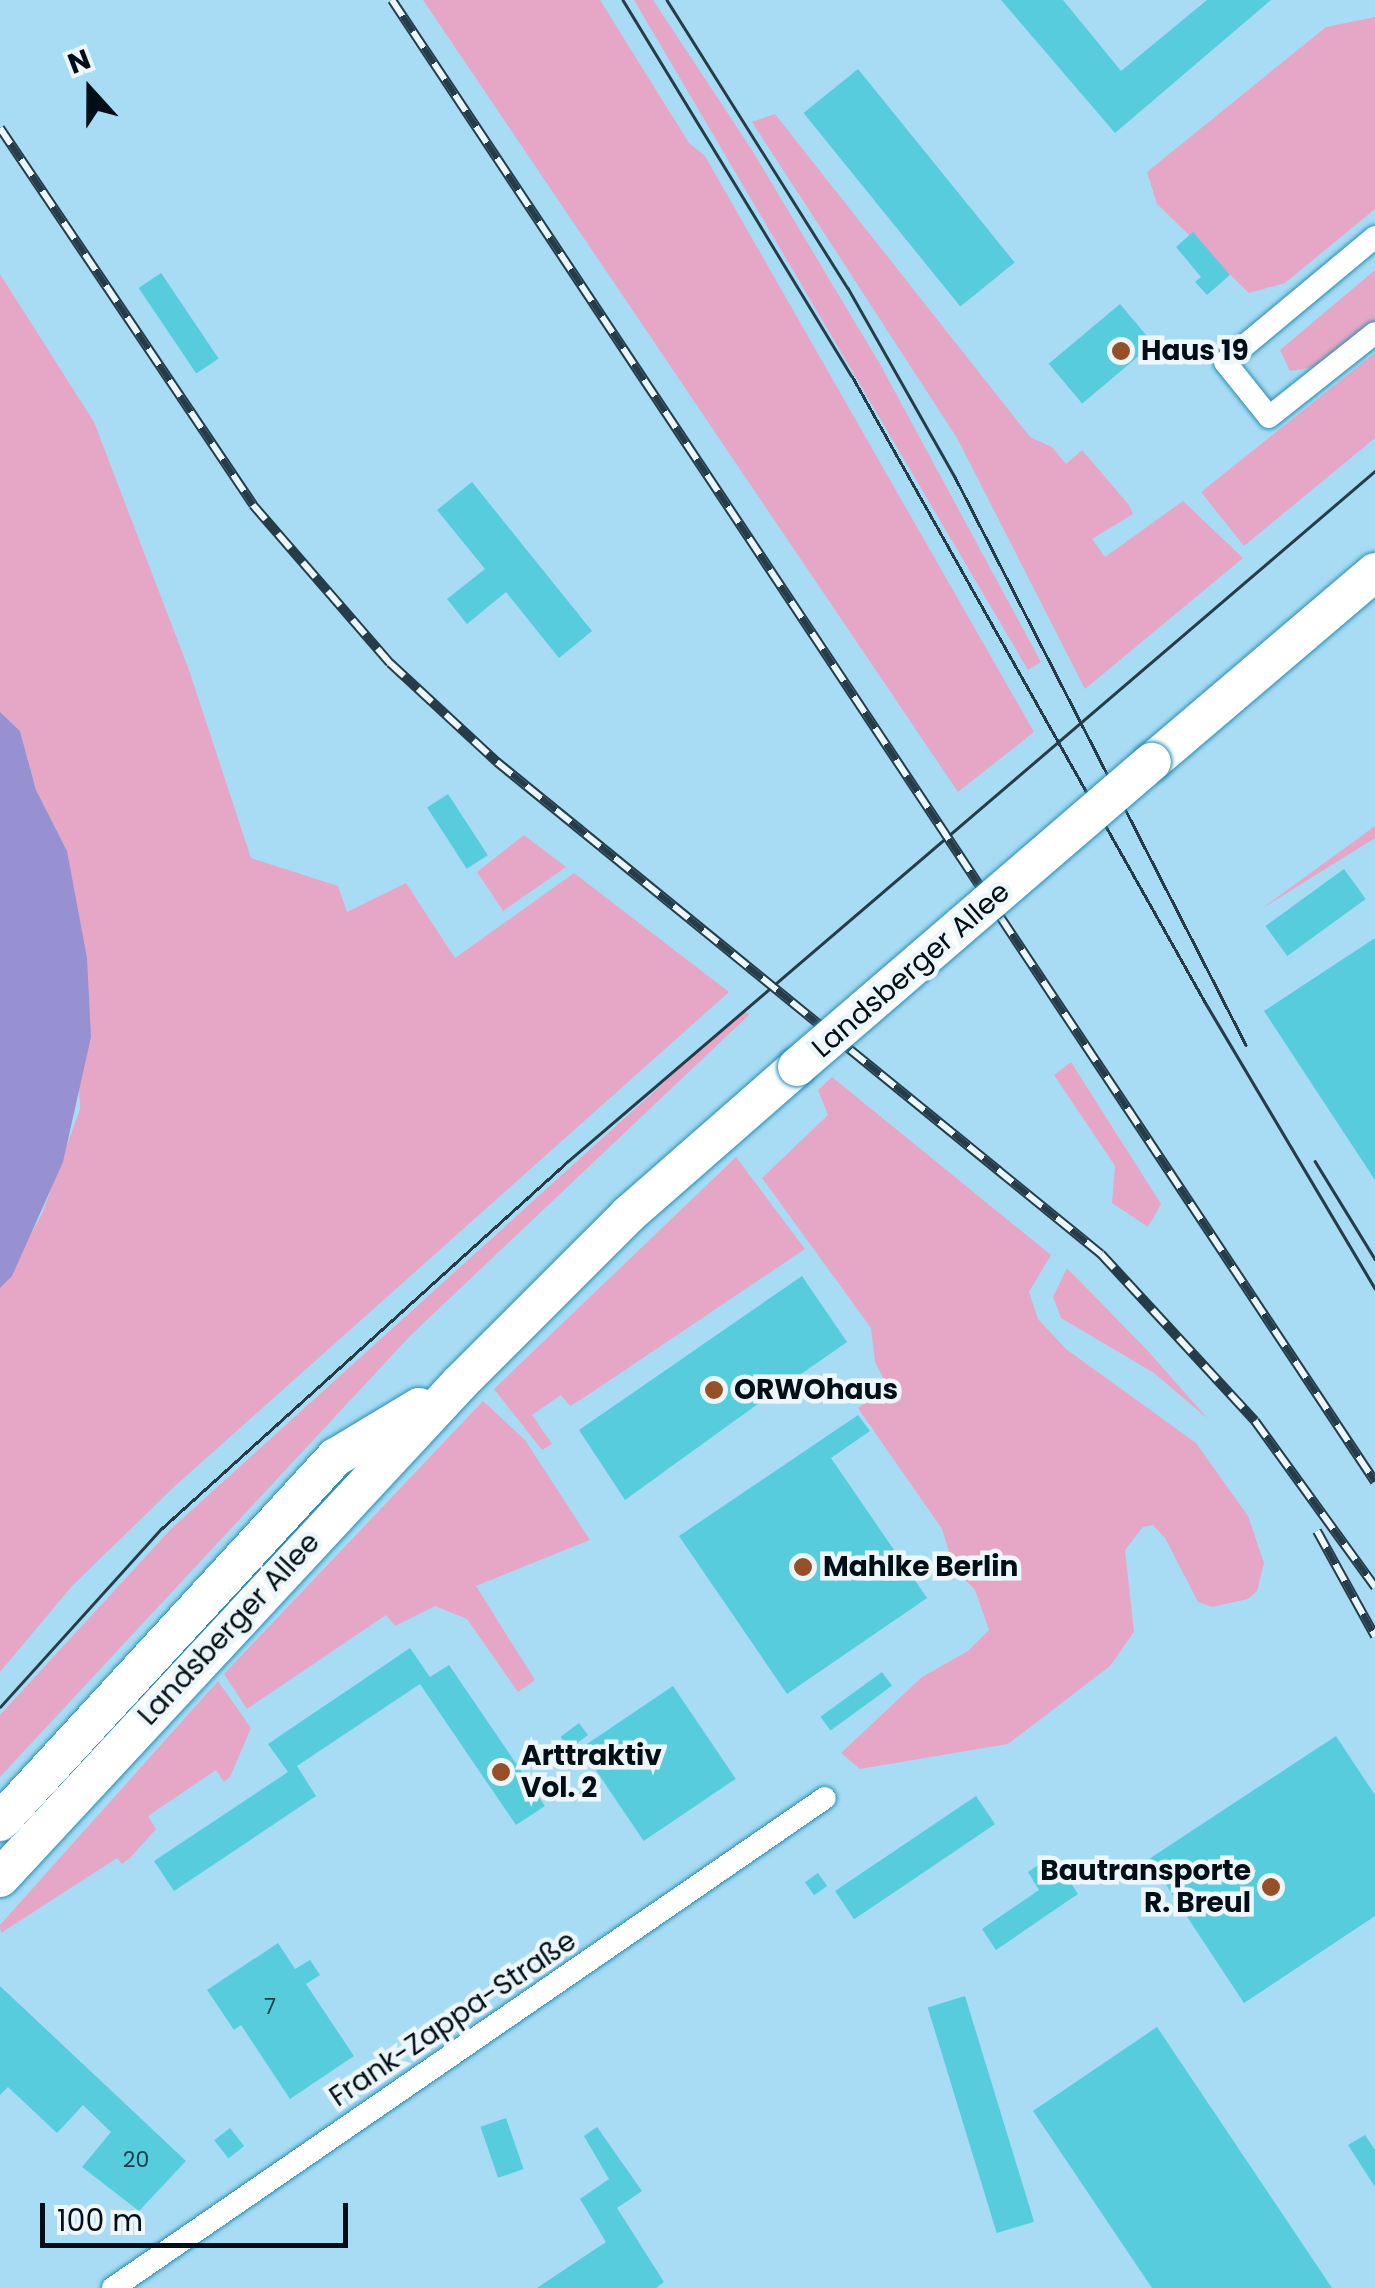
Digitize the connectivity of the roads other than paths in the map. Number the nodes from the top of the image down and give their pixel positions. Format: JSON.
{"nodes":[{"id":1,"x":1375,"y":237,"type":"edge"},
{"id":2,"x":1375,"y":333,"type":"edge"},
{"id":3,"x":1375,"y":572,"type":"edge"},
{"id":4,"x":460,"y":1383,"type":"junction"},
{"id":5,"x":825,"y":1798,"type":"dead end"},
{"id":6,"x":0,"y":1822,"type":"edge"},
{"id":7,"x":0,"y":1878,"type":"edge"},
{"id":8,"x":113,"y":2288,"type":"edge"}],
"edges":[{"from":1,"to":2,"type":"street"},
{"from":3,"to":4,"type":"main road","name":"Landsberger Allee","bridge":true},
{"from":4,"to":6,"type":"main road","name":"Landsberger Allee"},
{"from":4,"to":7,"type":"main road","name":"Landsberger Allee"},
{"from":5,"to":8,"type":"street","name":"Frank-Zappa-Straße"}]}
